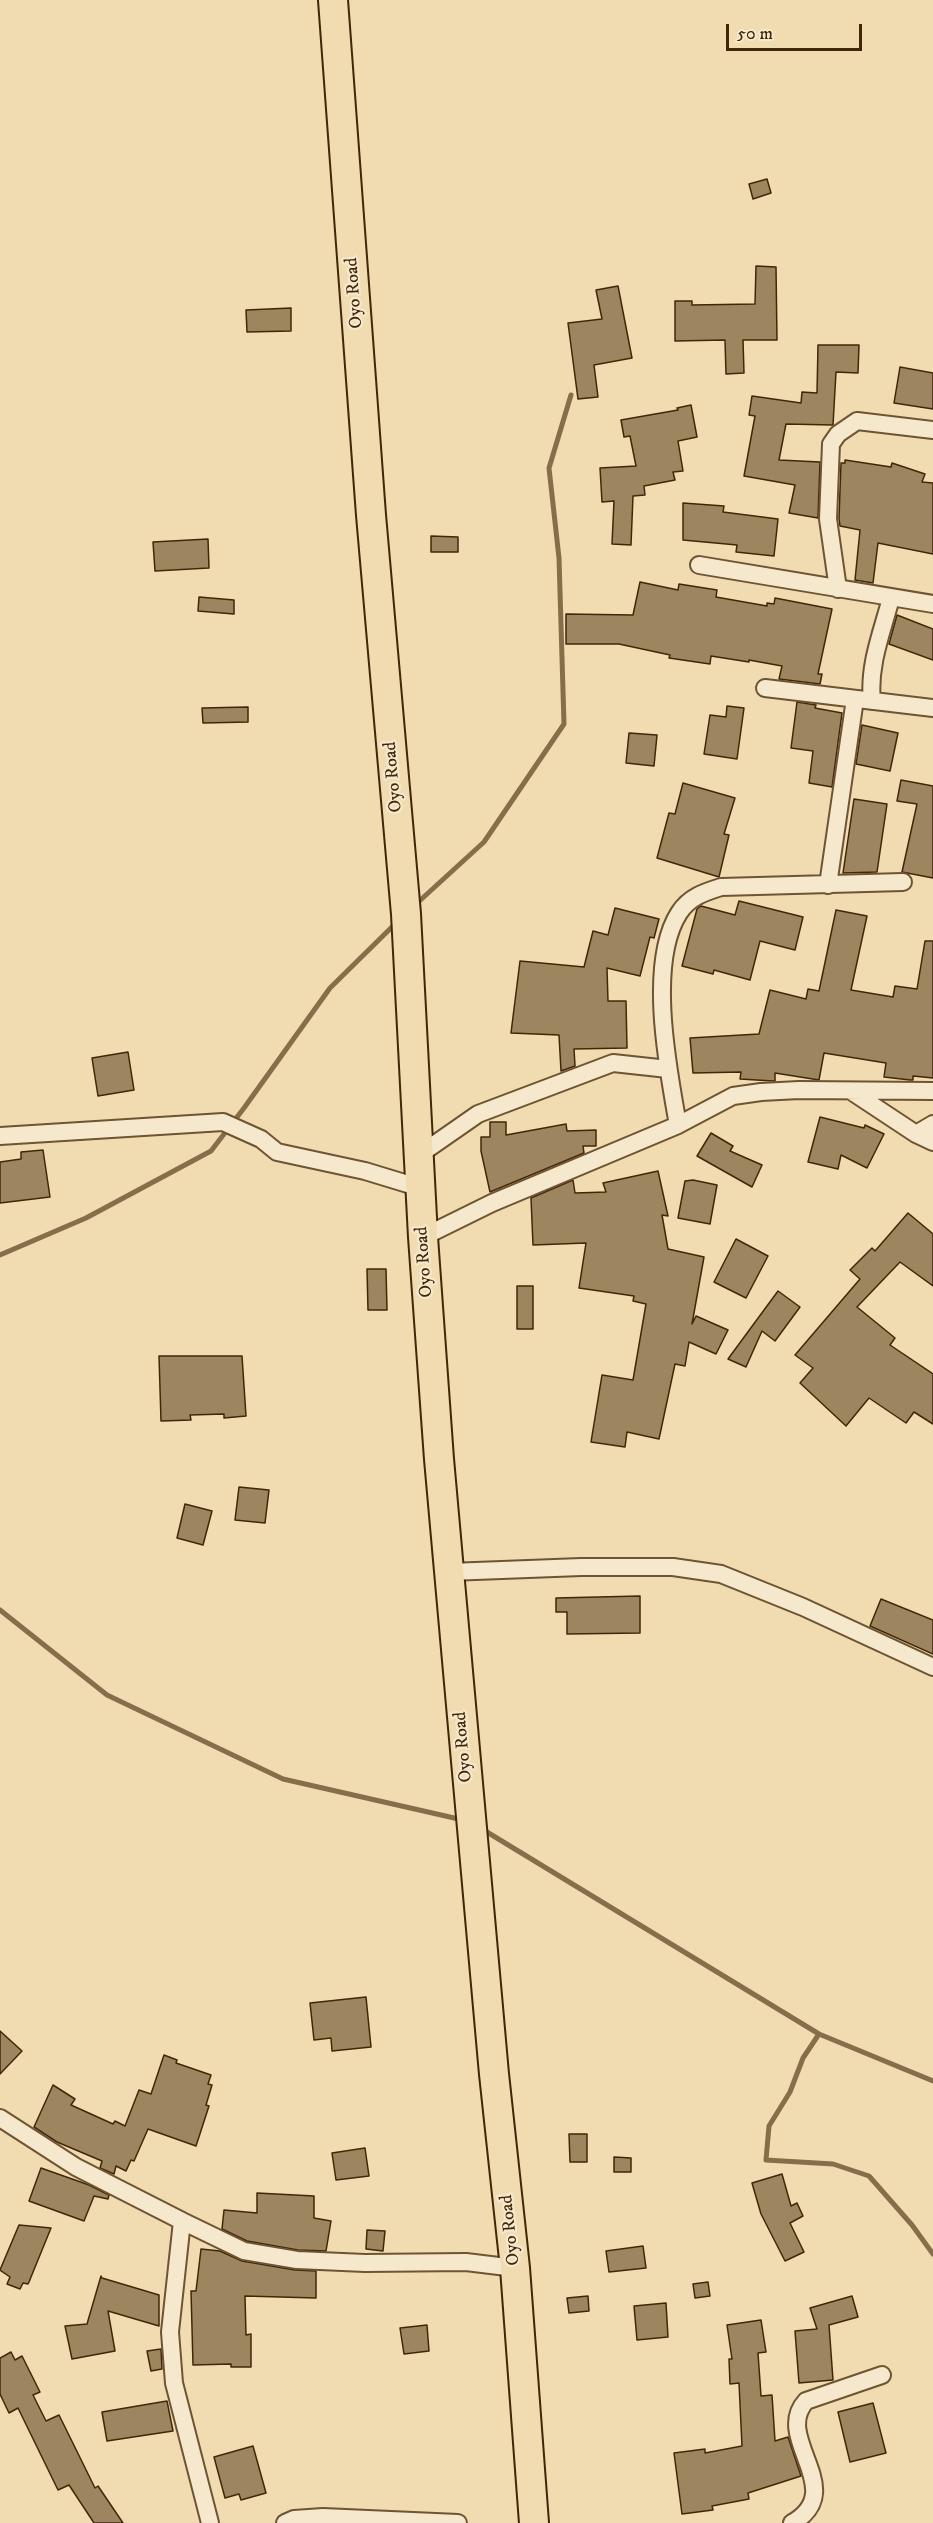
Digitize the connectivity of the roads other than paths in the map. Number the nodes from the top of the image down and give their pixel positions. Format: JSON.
{"nodes":[{"id":1,"x":333,"y":0,"type":"edge"},
{"id":2,"x":933,"y":430,"type":"edge"},
{"id":3,"x":699,"y":565,"type":"dead end"},
{"id":4,"x":838,"y":589,"type":"junction"},
{"id":5,"x":891,"y":598,"type":"junction"},
{"id":6,"x":933,"y":604,"type":"edge"},
{"id":7,"x":765,"y":688,"type":"dead end"},
{"id":8,"x":863,"y":700,"type":"junction"},
{"id":9,"x":933,"y":708,"type":"edge"},
{"id":10,"x":903,"y":882,"type":"dead end"},
{"id":11,"x":828,"y":885,"type":"junction"},
{"id":12,"x":668,"y":1069,"type":"junction"},
{"id":13,"x":851,"y":1091,"type":"junction"},
{"id":14,"x":933,"y":1092,"type":"edge"},
{"id":15,"x":933,"y":1124,"type":"edge"},
{"id":16,"x":678,"y":1125,"type":"junction"},
{"id":17,"x":916,"y":1134,"type":"junction"},
{"id":18,"x":0,"y":1136,"type":"edge"},
{"id":19,"x":933,"y":1142,"type":"edge"},
{"id":20,"x":419,"y":1155,"type":"junction"},
{"id":21,"x":421,"y":1188,"type":"junction"},
{"id":22,"x":423,"y":1237,"type":"junction"},
{"id":23,"x":449,"y":1572,"type":"junction"},
{"id":24,"x":933,"y":1667,"type":"edge"},
{"id":25,"x":0,"y":2118,"type":"edge"},
{"id":26,"x":182,"y":2221,"type":"junction"},
{"id":27,"x":515,"y":2268,"type":"junction"},
{"id":28,"x":882,"y":2375,"type":"dead end"},
{"id":29,"x":210,"y":2523,"type":"edge"},
{"id":30,"x":285,"y":2523,"type":"edge"},
{"id":31,"x":458,"y":2523,"type":"edge"},
{"id":32,"x":534,"y":2523,"type":"edge"},
{"id":33,"x":792,"y":2523,"type":"edge"}],
"edges":[{"from":1,"to":20,"type":"highway","name":"Oyo Road"},
{"from":2,"to":4,"type":"street"},
{"from":3,"to":4,"type":"street"},
{"from":4,"to":5,"type":"street"},
{"from":5,"to":6,"type":"street"},
{"from":5,"to":8,"type":"street"},
{"from":7,"to":8,"type":"street"},
{"from":8,"to":9,"type":"street"},
{"from":8,"to":11,"type":"street"},
{"from":10,"to":11,"type":"street"},
{"from":11,"to":12,"type":"street"},
{"from":12,"to":16,"type":"street"},
{"from":12,"to":20,"type":"street"},
{"from":13,"to":14,"type":"street"},
{"from":13,"to":16,"type":"street"},
{"from":13,"to":17,"type":"street"},
{"from":15,"to":17,"type":"street"},
{"from":16,"to":22,"type":"street"},
{"from":17,"to":19,"type":"street"},
{"from":18,"to":21,"type":"street"},
{"from":20,"to":21,"type":"highway","name":"Oyo Road"},
{"from":21,"to":22,"type":"highway","name":"Oyo Road"},
{"from":22,"to":23,"type":"highway","name":"Oyo Road"},
{"from":23,"to":24,"type":"street"},
{"from":23,"to":27,"type":"highway","name":"Oyo Road"},
{"from":25,"to":26,"type":"street"},
{"from":26,"to":27,"type":"street"},
{"from":26,"to":29,"type":"street"},
{"from":27,"to":32,"type":"highway","name":"Oyo Road"},
{"from":28,"to":33,"type":"street"},
{"from":30,"to":31,"type":"street"}]}
